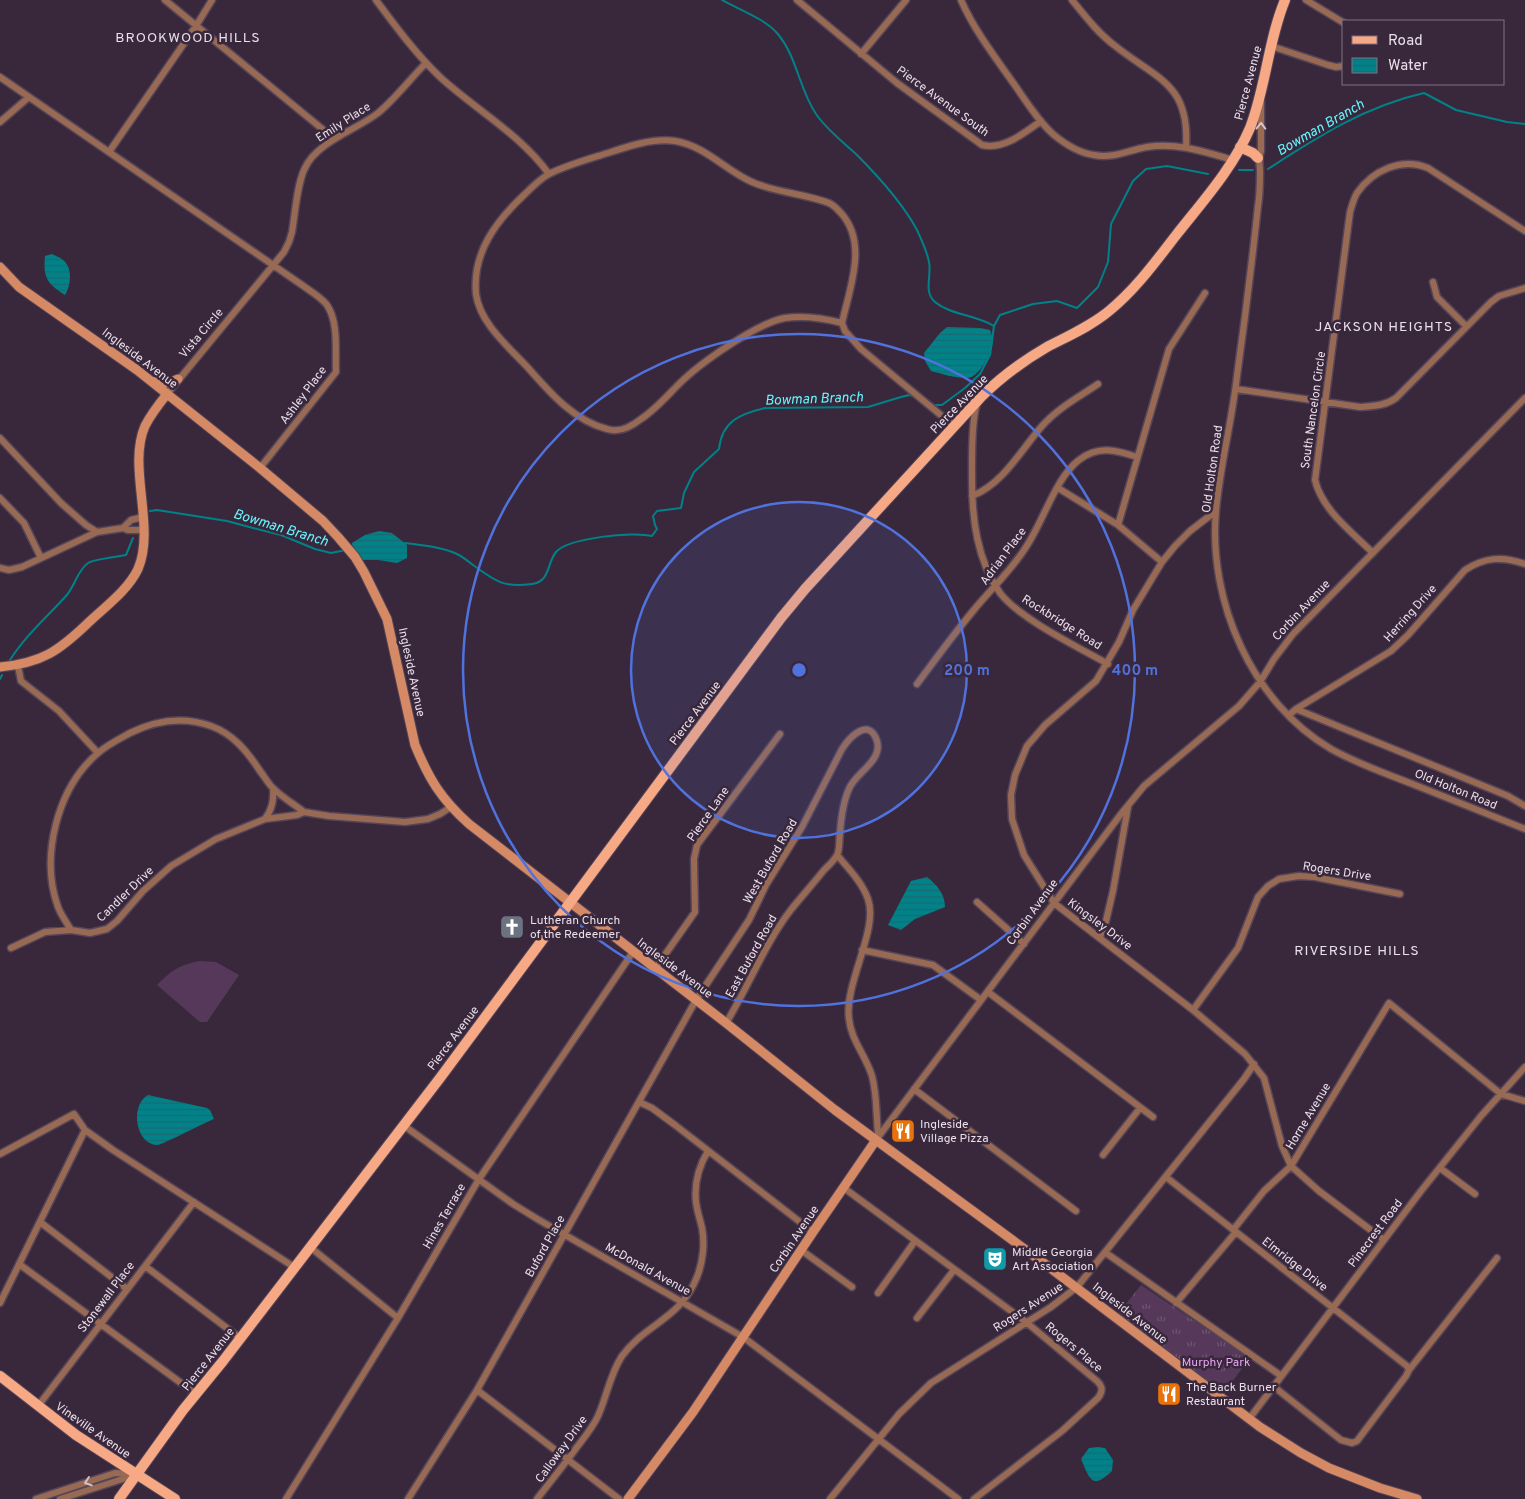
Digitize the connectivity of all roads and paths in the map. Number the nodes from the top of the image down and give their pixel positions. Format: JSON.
{"nodes":[{"id":1,"x":166,"y":0,"type":"edge"},
{"id":2,"x":212,"y":0,"type":"edge"},
{"id":3,"x":376,"y":0,"type":"edge"},
{"id":4,"x":797,"y":0,"type":"edge"},
{"id":5,"x":906,"y":0,"type":"edge"},
{"id":6,"x":961,"y":0,"type":"edge"},
{"id":7,"x":1072,"y":0,"type":"edge"},
{"id":8,"x":1285,"y":0,"type":"edge"},
{"id":9,"x":1306,"y":0,"type":"edge"},
{"id":10,"x":1342,"y":22,"type":"edge"},
{"id":11,"x":196,"y":26,"type":"junction"},
{"id":12,"x":1271,"y":46,"type":"junction"},
{"id":13,"x":861,"y":54,"type":"junction"},
{"id":14,"x":426,"y":62,"type":"junction"},
{"id":15,"x":1342,"y":66,"type":"edge"},
{"id":16,"x":0,"y":77,"type":"edge"},
{"id":17,"x":1260,"y":94,"type":"junction"},
{"id":18,"x":29,"y":97,"type":"junction"},
{"id":19,"x":1042,"y":121,"type":"junction"},
{"id":20,"x":0,"y":122,"type":"edge"},
{"id":21,"x":333,"y":140,"type":"junction"},
{"id":22,"x":1186,"y":147,"type":"junction"},
{"id":23,"x":1240,"y":147,"type":"junction"},
{"id":24,"x":109,"y":152,"type":"junction"},
{"id":25,"x":1258,"y":158,"type":"junction"},
{"id":26,"x":1233,"y":160,"type":"junction"},
{"id":27,"x":549,"y":174,"type":"junction"},
{"id":28,"x":1525,"y":232,"type":"edge"},
{"id":29,"x":272,"y":266,"type":"junction"},
{"id":30,"x":0,"y":267,"type":"edge"},
{"id":31,"x":1433,"y":282,"type":"dead end"},
{"id":32,"x":1525,"y":288,"type":"edge"},
{"id":33,"x":1204,"y":293,"type":"dead end"},
{"id":34,"x":842,"y":322,"type":"junction"},
{"id":35,"x":1466,"y":326,"type":"junction"},
{"id":36,"x":178,"y":379,"type":"junction"},
{"id":37,"x":151,"y":381,"type":"junction"},
{"id":38,"x":1098,"y":384,"type":"dead end"},
{"id":39,"x":1236,"y":389,"type":"junction"},
{"id":40,"x":167,"y":394,"type":"junction"},
{"id":41,"x":981,"y":397,"type":"junction"},
{"id":42,"x":1525,"y":398,"type":"edge"},
{"id":43,"x":1325,"y":401,"type":"junction"},
{"id":44,"x":954,"y":426,"type":"junction"},
{"id":45,"x":0,"y":438,"type":"edge"},
{"id":46,"x":1137,"y":456,"type":"junction"},
{"id":47,"x":260,"y":468,"type":"junction"},
{"id":48,"x":1058,"y":488,"type":"junction"},
{"id":49,"x":972,"y":496,"type":"junction"},
{"id":50,"x":0,"y":498,"type":"edge"},
{"id":51,"x":1216,"y":512,"type":"junction"},
{"id":52,"x":143,"y":517,"type":"junction"},
{"id":53,"x":1118,"y":525,"type":"junction"},
{"id":54,"x":123,"y":528,"type":"junction"},
{"id":55,"x":143,"y":530,"type":"junction"},
{"id":56,"x":97,"y":532,"type":"junction"},
{"id":57,"x":1373,"y":553,"type":"junction"},
{"id":58,"x":41,"y":558,"type":"junction"},
{"id":59,"x":1162,"y":562,"type":"junction"},
{"id":60,"x":1525,"y":564,"type":"edge"},
{"id":61,"x":0,"y":568,"type":"edge"},
{"id":62,"x":996,"y":585,"type":"junction"},
{"id":63,"x":1108,"y":664,"type":"junction"},
{"id":64,"x":18,"y":666,"type":"junction"},
{"id":65,"x":0,"y":667,"type":"edge"},
{"id":66,"x":1260,"y":682,"type":"junction"},
{"id":67,"x":917,"y":684,"type":"dead end"},
{"id":68,"x":1296,"y":709,"type":"junction"},
{"id":69,"x":1290,"y":715,"type":"junction"},
{"id":70,"x":780,"y":734,"type":"dead end"},
{"id":71,"x":98,"y":753,"type":"junction"},
{"id":72,"x":272,"y":788,"type":"junction"},
{"id":73,"x":1525,"y":806,"type":"edge"},
{"id":74,"x":1128,"y":807,"type":"junction"},
{"id":75,"x":450,"y":808,"type":"junction"},
{"id":76,"x":304,"y":812,"type":"junction"},
{"id":77,"x":265,"y":819,"type":"junction"},
{"id":78,"x":1525,"y":829,"type":"edge"},
{"id":79,"x":837,"y":855,"type":"junction"},
{"id":80,"x":1400,"y":894,"type":"dead end"},
{"id":81,"x":977,"y":902,"type":"dead end"},
{"id":82,"x":570,"y":903,"type":"junction"},
{"id":83,"x":1054,"y":903,"type":"junction"},
{"id":84,"x":71,"y":930,"type":"junction"},
{"id":85,"x":1100,"y":937,"type":"junction"},
{"id":86,"x":1024,"y":944,"type":"junction"},
{"id":87,"x":11,"y":948,"type":"dead end"},
{"id":88,"x":862,"y":950,"type":"junction"},
{"id":89,"x":633,"y":952,"type":"junction"},
{"id":90,"x":655,"y":968,"type":"junction"},
{"id":91,"x":988,"y":992,"type":"junction"},
{"id":92,"x":696,"y":1000,"type":"junction"},
{"id":93,"x":981,"y":1000,"type":"junction"},
{"id":94,"x":1193,"y":1010,"type":"junction"},
{"id":95,"x":726,"y":1023,"type":"junction"},
{"id":96,"x":1254,"y":1064,"type":"junction"},
{"id":97,"x":1525,"y":1067,"type":"edge"},
{"id":98,"x":914,"y":1089,"type":"junction"},
{"id":99,"x":1501,"y":1094,"type":"junction"},
{"id":100,"x":1525,"y":1101,"type":"edge"},
{"id":101,"x":639,"y":1102,"type":"junction"},
{"id":102,"x":1140,"y":1108,"type":"junction"},
{"id":103,"x":1153,"y":1118,"type":"dead end"},
{"id":104,"x":403,"y":1125,"type":"junction"},
{"id":105,"x":85,"y":1130,"type":"junction"},
{"id":106,"x":876,"y":1140,"type":"junction"},
{"id":107,"x":708,"y":1151,"type":"junction"},
{"id":108,"x":0,"y":1154,"type":"edge"},
{"id":109,"x":1103,"y":1156,"type":"dead end"},
{"id":110,"x":1291,"y":1166,"type":"junction"},
{"id":111,"x":1440,"y":1168,"type":"junction"},
{"id":112,"x":1166,"y":1177,"type":"junction"},
{"id":113,"x":479,"y":1179,"type":"junction"},
{"id":114,"x":844,"y":1188,"type":"junction"},
{"id":115,"x":1475,"y":1194,"type":"dead end"},
{"id":116,"x":194,"y":1202,"type":"junction"},
{"id":117,"x":1076,"y":1211,"type":"dead end"},
{"id":118,"x":40,"y":1222,"type":"junction"},
{"id":119,"x":1235,"y":1231,"type":"junction"},
{"id":120,"x":813,"y":1232,"type":"junction"},
{"id":121,"x":564,"y":1235,"type":"junction"},
{"id":122,"x":1384,"y":1240,"type":"junction"},
{"id":123,"x":915,"y":1241,"type":"junction"},
{"id":124,"x":310,"y":1247,"type":"junction"},
{"id":125,"x":801,"y":1250,"type":"junction"},
{"id":126,"x":1106,"y":1252,"type":"junction"},
{"id":127,"x":1497,"y":1258,"type":"dead end"},
{"id":128,"x":19,"y":1264,"type":"junction"},
{"id":129,"x":145,"y":1266,"type":"junction"},
{"id":130,"x":294,"y":1267,"type":"junction"},
{"id":131,"x":954,"y":1270,"type":"junction"},
{"id":132,"x":852,"y":1287,"type":"dead end"},
{"id":133,"x":1077,"y":1288,"type":"junction"},
{"id":134,"x":126,"y":1289,"type":"junction"},
{"id":135,"x":878,"y":1293,"type":"dead end"},
{"id":136,"x":684,"y":1302,"type":"junction"},
{"id":137,"x":0,"y":1303,"type":"edge"},
{"id":138,"x":1176,"y":1303,"type":"junction"},
{"id":139,"x":1332,"y":1308,"type":"junction"},
{"id":140,"x":398,"y":1318,"type":"junction"},
{"id":141,"x":917,"y":1318,"type":"dead end"},
{"id":142,"x":1026,"y":1322,"type":"junction"},
{"id":143,"x":101,"y":1323,"type":"junction"},
{"id":144,"x":743,"y":1337,"type":"junction"},
{"id":145,"x":240,"y":1338,"type":"junction"},
{"id":146,"x":1409,"y":1370,"type":"junction"},
{"id":147,"x":1280,"y":1375,"type":"junction"},
{"id":148,"x":0,"y":1376,"type":"edge"},
{"id":149,"x":1273,"y":1386,"type":"junction"},
{"id":150,"x":477,"y":1390,"type":"junction"},
{"id":151,"x":196,"y":1394,"type":"junction"},
{"id":152,"x":38,"y":1406,"type":"junction"},
{"id":153,"x":1249,"y":1418,"type":"junction"},
{"id":154,"x":878,"y":1440,"type":"junction"},
{"id":155,"x":568,"y":1459,"type":"junction"},
{"id":156,"x":136,"y":1474,"type":"junction"},
{"id":157,"x":36,"y":1499,"type":"edge"},
{"id":158,"x":60,"y":1499,"type":"edge"},
{"id":159,"x":119,"y":1499,"type":"edge"},
{"id":160,"x":175,"y":1499,"type":"edge"},
{"id":161,"x":286,"y":1499,"type":"edge"},
{"id":162,"x":408,"y":1499,"type":"edge"},
{"id":163,"x":537,"y":1499,"type":"edge"},
{"id":164,"x":618,"y":1499,"type":"edge"},
{"id":165,"x":628,"y":1499,"type":"edge"},
{"id":166,"x":830,"y":1499,"type":"edge"},
{"id":167,"x":958,"y":1499,"type":"edge"},
{"id":168,"x":974,"y":1499,"type":"edge"},
{"id":169,"x":1417,"y":1499,"type":"edge"}],
"edges":[{"from":1,"to":11,"type":"street"},
{"from":2,"to":11,"type":"street"},
{"from":3,"to":14,"type":"street"},
{"from":4,"to":13,"type":"street","name":"Pierce Avenue South"},
{"from":5,"to":13,"type":"street"},
{"from":6,"to":19,"type":"street"},
{"from":7,"to":22,"type":"street"},
{"from":8,"to":12,"type":"main road","name":"Pierce Avenue"},
{"from":9,"to":10,"type":"street"},
{"from":11,"to":21,"type":"street"},
{"from":11,"to":24,"type":"street"},
{"from":12,"to":15,"type":"street"},
{"from":12,"to":17,"type":"main road","name":"Pierce Avenue"},
{"from":13,"to":19,"type":"street","name":"Pierce Avenue South"},
{"from":14,"to":21,"type":"street","name":"Emily Place"},
{"from":14,"to":27,"type":"street"},
{"from":16,"to":18,"type":"street"},
{"from":17,"to":23,"type":"main road","name":"Pierce Avenue"},
{"from":25,"to":17,"type":"street","name":"Old Holton Road","one_way":true},
{"from":18,"to":20,"type":"street"},
{"from":18,"to":24,"type":"street"},
{"from":19,"to":22,"type":"street"},
{"from":21,"to":29,"type":"street","name":"Emily Place"},
{"from":22,"to":26,"type":"street"},
{"from":23,"to":25,"type":"main road"},
{"from":23,"to":26,"type":"main road","name":"Pierce Avenue"},
{"from":24,"to":29,"type":"street"},
{"from":25,"to":39,"type":"street","name":"Old Holton Road"},
{"from":26,"to":41,"type":"main road","name":"Pierce Avenue"},
{"from":27,"to":34,"type":"street"},
{"from":27,"to":34,"type":"street"},
{"from":28,"to":43,"type":"street","name":"South Nancelon Circle"},
{"from":29,"to":36,"type":"street","name":"Vista Circle"},
{"from":29,"to":47,"type":"street","name":"Ashley Place"},
{"from":30,"to":37,"type":"street","name":"Ingleside Avenue"},
{"from":31,"to":35,"type":"street"},
{"from":32,"to":35,"type":"street"},
{"from":33,"to":46,"type":"street"},
{"from":34,"to":44,"type":"street"},
{"from":35,"to":43,"type":"street"},
{"from":36,"to":37,"type":"street"},
{"from":36,"to":40,"type":"street","name":"Vista Circle"},
{"from":37,"to":40,"type":"street","name":"Ingleside Avenue"},
{"from":38,"to":49,"type":"street"},
{"from":39,"to":43,"type":"street"},
{"from":39,"to":51,"type":"street","name":"Old Holton Road"},
{"from":40,"to":47,"type":"street","name":"Ingleside Avenue"},
{"from":40,"to":52,"type":"street","name":"Vista Circle"},
{"from":41,"to":44,"type":"main road","name":"Pierce Avenue"},
{"from":41,"to":49,"type":"street","name":"Rockbridge Road"},
{"from":42,"to":57,"type":"street","name":"Corbin Avenue"},
{"from":43,"to":57,"type":"street","name":"South Nancelon Circle"},
{"from":44,"to":82,"type":"main road","name":"Pierce Avenue"},
{"from":45,"to":56,"type":"street"},
{"from":46,"to":48,"type":"street","name":"Adrian Place"},
{"from":46,"to":53,"type":"street"},
{"from":47,"to":75,"type":"street","name":"Ingleside Avenue"},
{"from":48,"to":53,"type":"street"},
{"from":48,"to":62,"type":"street","name":"Adrian Place"},
{"from":49,"to":62,"type":"street","name":"Rockbridge Road"},
{"from":50,"to":58,"type":"street"},
{"from":51,"to":59,"type":"street","name":"Kingsley Drive"},
{"from":51,"to":66,"type":"street","name":"Old Holton Road"},
{"from":52,"to":54,"type":"street"},
{"from":52,"to":55,"type":"street","name":"Vista Circle"},
{"from":53,"to":59,"type":"street"},
{"from":54,"to":55,"type":"street"},
{"from":54,"to":56,"type":"street"},
{"from":55,"to":64,"type":"street","name":"Vista Circle"},
{"from":56,"to":58,"type":"street"},
{"from":57,"to":66,"type":"street","name":"Corbin Avenue"},
{"from":58,"to":61,"type":"street"},
{"from":59,"to":63,"type":"street","name":"Kingsley Drive"},
{"from":60,"to":68,"type":"street","name":"Herring Drive"},
{"from":62,"to":63,"type":"street","name":"Rockbridge Road"},
{"from":62,"to":67,"type":"street","name":"Adrian Place"},
{"from":63,"to":83,"type":"street","name":"Kingsley Drive"},
{"from":64,"to":65,"type":"street","name":"Vista Circle"},
{"from":64,"to":71,"type":"street"},
{"from":66,"to":69,"type":"street","name":"Old Holton Road"},
{"from":66,"to":74,"type":"street","name":"Corbin Avenue"},
{"from":68,"to":69,"type":"street","name":"Herring Drive"},
{"from":68,"to":73,"type":"street"},
{"from":69,"to":78,"type":"street","name":"Old Holton Road"},
{"from":70,"to":90,"type":"street","name":"Pierce Lane"},
{"from":71,"to":72,"type":"street"},
{"from":71,"to":84,"type":"street"},
{"from":72,"to":76,"type":"street"},
{"from":72,"to":77,"type":"street"},
{"from":74,"to":83,"type":"street","name":"Corbin Avenue"},
{"from":74,"to":85,"type":"street"},
{"from":75,"to":76,"type":"street","name":"Candler Drive"},
{"from":75,"to":82,"type":"street","name":"Ingleside Avenue"},
{"from":76,"to":77,"type":"street","name":"Candler Drive"},
{"from":77,"to":84,"type":"street","name":"Candler Drive"},
{"from":79,"to":88,"type":"street"},
{"from":79,"to":92,"type":"street","name":"West Buford Road"},
{"from":79,"to":95,"type":"street","name":"East Buford Road"},
{"from":80,"to":94,"type":"street","name":"Rogers Drive"},
{"from":81,"to":86,"type":"street"},
{"from":82,"to":89,"type":"street","name":"Ingleside Avenue"},
{"from":82,"to":104,"type":"main road","name":"Pierce Avenue"},
{"from":83,"to":85,"type":"street","name":"Kingsley Drive"},
{"from":83,"to":86,"type":"street","name":"Corbin Avenue"},
{"from":84,"to":87,"type":"street","name":"Candler Drive"},
{"from":85,"to":94,"type":"street","name":"Kingsley Drive"},
{"from":86,"to":91,"type":"street","name":"Corbin Avenue"},
{"from":88,"to":93,"type":"street"},
{"from":88,"to":106,"type":"street"},
{"from":89,"to":90,"type":"street","name":"Ingleside Avenue"},
{"from":89,"to":113,"type":"street","name":"Hines Terrace"},
{"from":90,"to":92,"type":"street","name":"Ingleside Avenue"},
{"from":91,"to":93,"type":"street","name":"Corbin Avenue"},
{"from":91,"to":102,"type":"street"},
{"from":92,"to":95,"type":"street","name":"Ingleside Avenue"},
{"from":92,"to":101,"type":"street","name":"Buford Place"},
{"from":93,"to":98,"type":"street","name":"Corbin Avenue"},
{"from":94,"to":96,"type":"street","name":"Kingsley Drive"},
{"from":95,"to":106,"type":"street","name":"Ingleside Avenue"},
{"from":96,"to":110,"type":"street","name":"Kingsley Drive"},
{"from":96,"to":112,"type":"street","name":"Rogers Avenue"},
{"from":97,"to":99,"type":"street","name":"Pinecrest Road"},
{"from":98,"to":106,"type":"street","name":"Corbin Avenue"},
{"from":98,"to":117,"type":"street"},
{"from":99,"to":100,"type":"street"},
{"from":99,"to":110,"type":"street","name":"Horne Avenue"},
{"from":99,"to":111,"type":"street","name":"Pinecrest Road"},
{"from":101,"to":107,"type":"street"},
{"from":101,"to":121,"type":"street","name":"Buford Place"},
{"from":102,"to":103,"type":"street"},
{"from":102,"to":109,"type":"street"},
{"from":104,"to":113,"type":"street","name":"McDonald Avenue"},
{"from":104,"to":124,"type":"main road","name":"Pierce Avenue"},
{"from":105,"to":108,"type":"street"},
{"from":105,"to":116,"type":"street"},
{"from":105,"to":118,"type":"street"},
{"from":106,"to":114,"type":"street","name":"Corbin Avenue"},
{"from":106,"to":133,"type":"street","name":"Ingleside Avenue"},
{"from":107,"to":120,"type":"street"},
{"from":107,"to":136,"type":"street","name":"Calloway Drive"},
{"from":110,"to":119,"type":"street","name":"Horne Avenue"},
{"from":110,"to":122,"type":"street","name":"Kingsley Drive"},
{"from":111,"to":115,"type":"street"},
{"from":111,"to":122,"type":"street","name":"Pinecrest Road"},
{"from":112,"to":119,"type":"street","name":"Elmridge Drive"},
{"from":112,"to":126,"type":"street","name":"Rogers Avenue"},
{"from":113,"to":121,"type":"street","name":"McDonald Avenue"},
{"from":113,"to":140,"type":"street","name":"Hines Terrace"},
{"from":114,"to":120,"type":"street","name":"Corbin Avenue"},
{"from":114,"to":123,"type":"street","name":"Rogers Place"},
{"from":116,"to":129,"type":"street","name":"Stonewall Place"},
{"from":116,"to":130,"type":"street"},
{"from":118,"to":128,"type":"street"},
{"from":118,"to":134,"type":"street"},
{"from":119,"to":138,"type":"street","name":"Horne Avenue"},
{"from":119,"to":139,"type":"street","name":"Elmridge Drive"},
{"from":120,"to":125,"type":"street","name":"Corbin Avenue"},
{"from":121,"to":136,"type":"street","name":"McDonald Avenue"},
{"from":121,"to":150,"type":"street","name":"Buford Place"},
{"from":122,"to":139,"type":"street","name":"Pinecrest Road"},
{"from":123,"to":131,"type":"street","name":"Rogers Place"},
{"from":123,"to":135,"type":"street"},
{"from":124,"to":130,"type":"main road","name":"Pierce Avenue"},
{"from":124,"to":140,"type":"street"},
{"from":125,"to":132,"type":"street"},
{"from":125,"to":144,"type":"street","name":"Corbin Avenue"},
{"from":126,"to":133,"type":"street","name":"Rogers Avenue"},
{"from":126,"to":138,"type":"street"},
{"from":127,"to":146,"type":"street"},
{"from":128,"to":137,"type":"street"},
{"from":128,"to":143,"type":"street"},
{"from":129,"to":134,"type":"street","name":"Stonewall Place"},
{"from":129,"to":145,"type":"street"},
{"from":130,"to":145,"type":"main road","name":"Pierce Avenue"},
{"from":131,"to":141,"type":"street"},
{"from":131,"to":142,"type":"street","name":"Rogers Place"},
{"from":133,"to":142,"type":"street","name":"Rogers Avenue"},
{"from":133,"to":153,"type":"street","name":"Ingleside Avenue"},
{"from":134,"to":143,"type":"street","name":"Stonewall Place"},
{"from":136,"to":144,"type":"street","name":"McDonald Avenue"},
{"from":136,"to":155,"type":"street","name":"Calloway Drive"},
{"from":138,"to":147,"type":"street"},
{"from":139,"to":146,"type":"street","name":"Elmridge Drive"},
{"from":139,"to":147,"type":"street","name":"Pinecrest Road"},
{"from":140,"to":161,"type":"street","name":"Hines Terrace"},
{"from":142,"to":154,"type":"street","name":"Rogers Avenue"},
{"from":142,"to":168,"type":"street","name":"Rogers Place"},
{"from":143,"to":151,"type":"street"},
{"from":143,"to":152,"type":"street","name":"Stonewall Place"},
{"from":144,"to":154,"type":"street","name":"McDonald Avenue"},
{"from":144,"to":165,"type":"street","name":"Corbin Avenue"},
{"from":145,"to":151,"type":"main road","name":"Pierce Avenue"},
{"from":146,"to":149,"type":"street"},
{"from":147,"to":149,"type":"street","name":"Pinecrest Road"},
{"from":148,"to":152,"type":"main road","name":"Vineville Avenue"},
{"from":149,"to":153,"type":"street","name":"Pinecrest Road"},
{"from":150,"to":155,"type":"street"},
{"from":150,"to":162,"type":"street","name":"Buford Place"},
{"from":151,"to":156,"type":"main road","name":"Pierce Avenue"},
{"from":152,"to":156,"type":"main road","name":"Vineville Avenue"},
{"from":153,"to":169,"type":"street","name":"Ingleside Avenue"},
{"from":154,"to":166,"type":"street","name":"Rogers Avenue"},
{"from":154,"to":167,"type":"street","name":"McDonald Avenue"},
{"from":155,"to":163,"type":"street","name":"Calloway Drive"},
{"from":155,"to":164,"type":"street"},
{"from":156,"to":157,"type":"street","one_way":true},
{"from":156,"to":158,"type":"street"},
{"from":156,"to":159,"type":"main road","name":"Pierce Avenue"},
{"from":156,"to":160,"type":"main road","name":"Vineville Avenue"}]}
